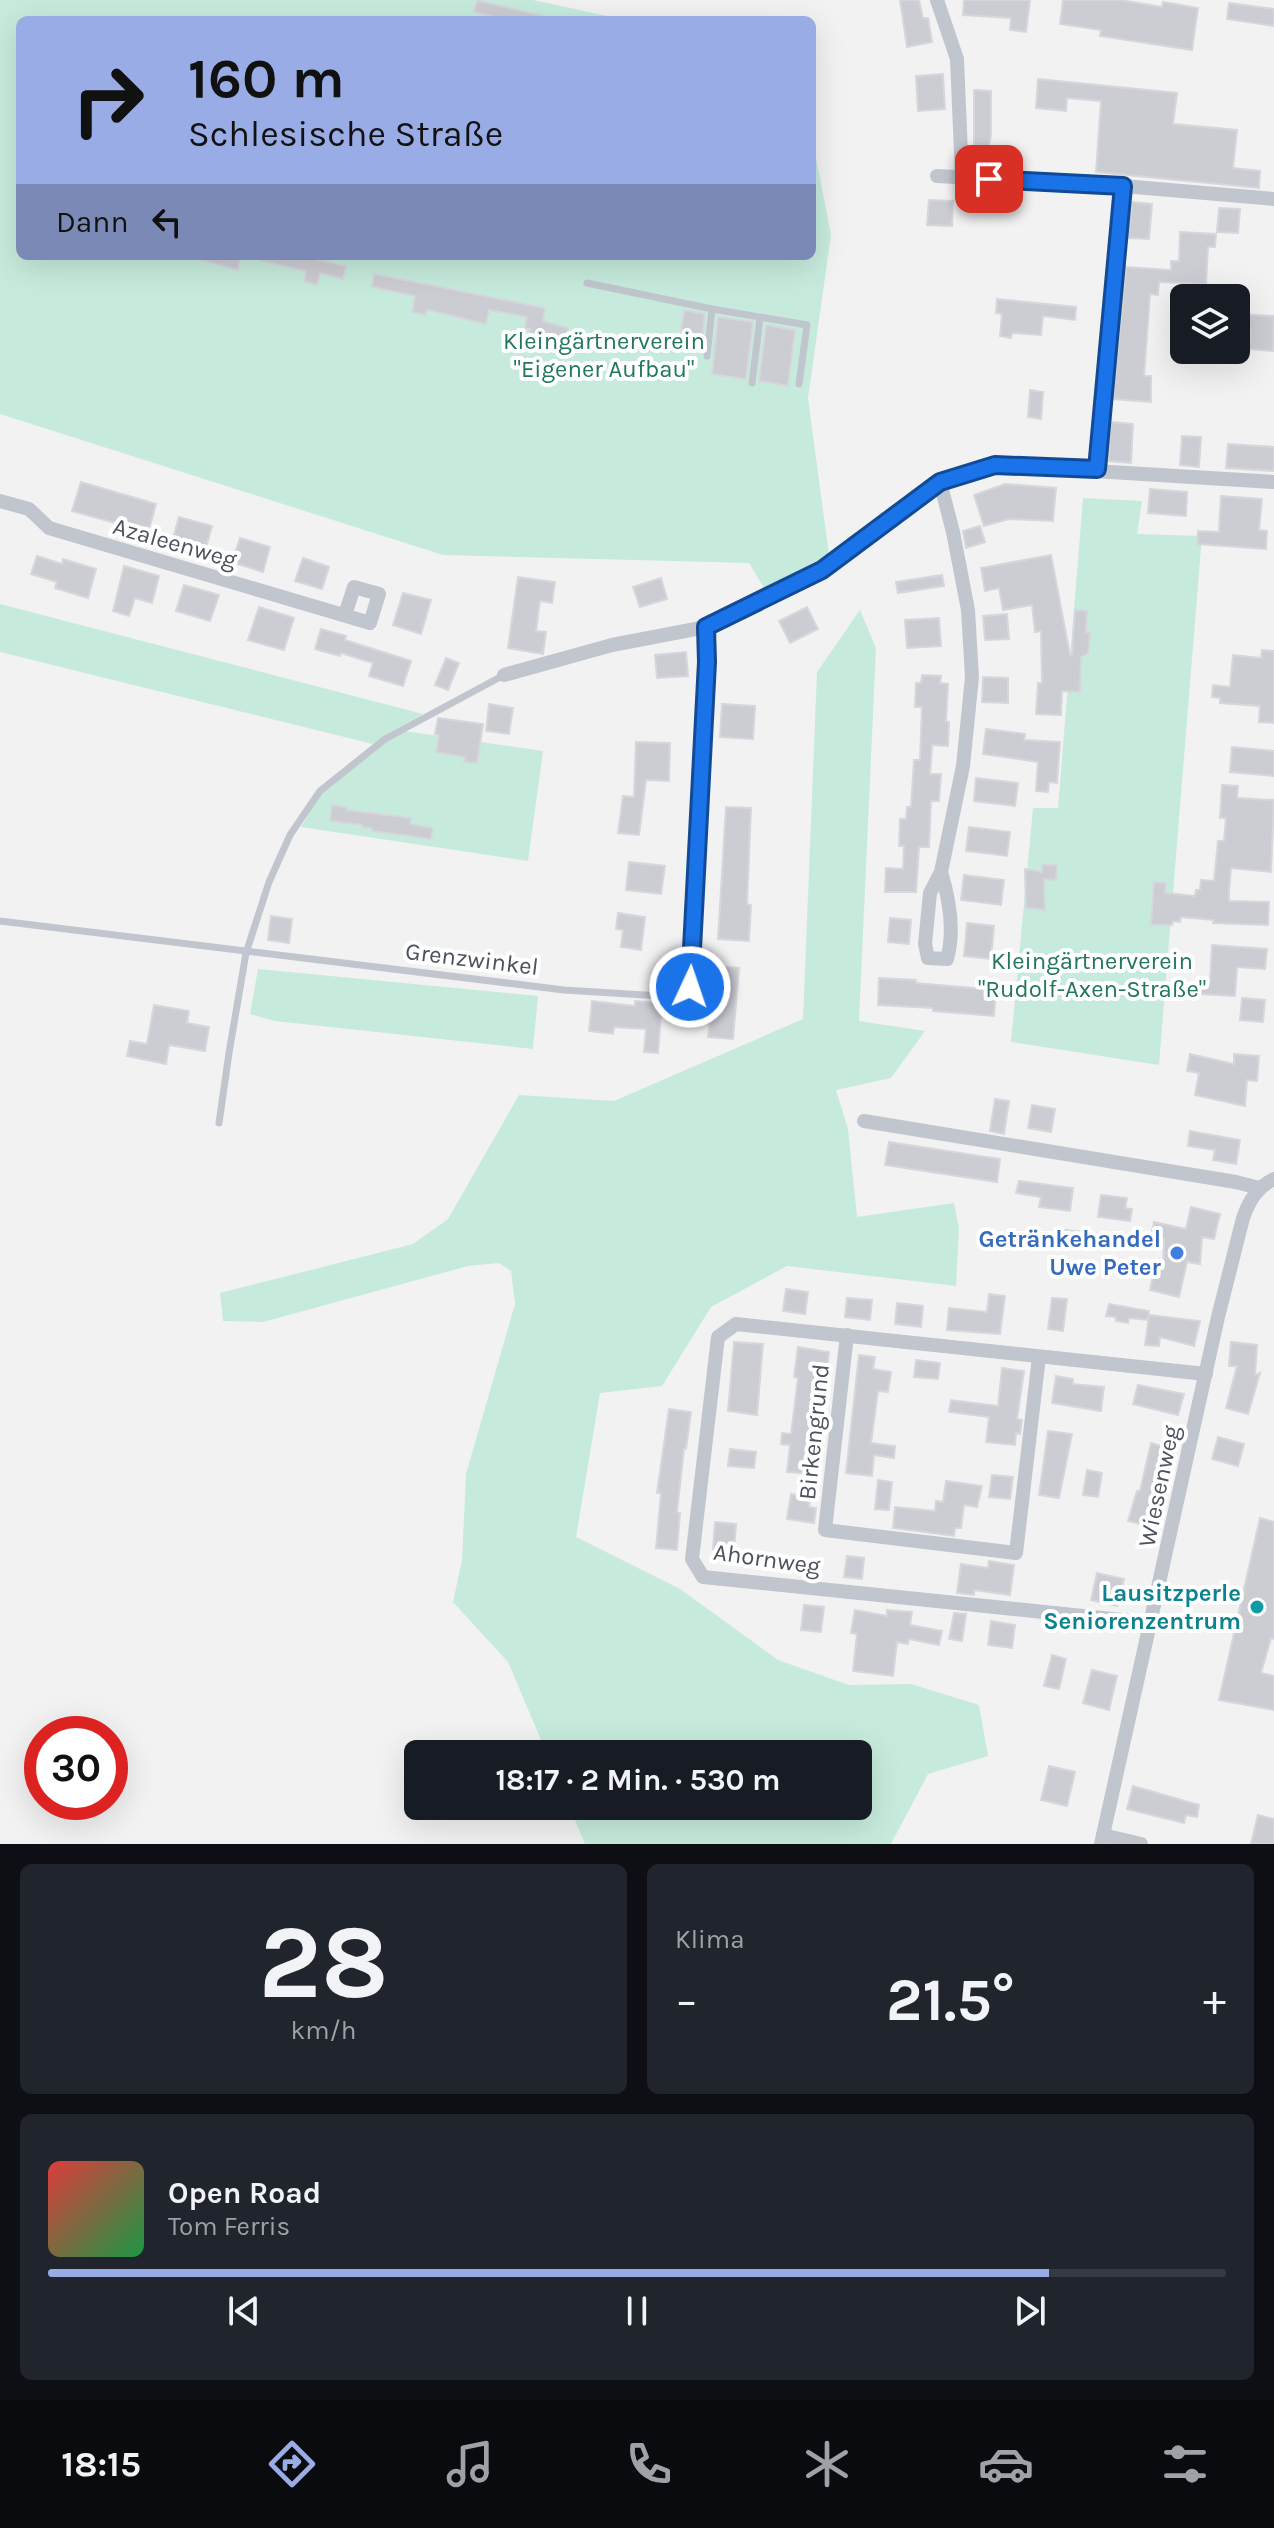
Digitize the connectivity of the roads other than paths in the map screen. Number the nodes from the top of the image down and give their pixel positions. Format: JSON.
{"nodes":[{"id":1,"x":937,"y":0,"type":"edge"},
{"id":2,"x":937,"y":176,"type":"dead end"},
{"id":3,"x":962,"y":177,"type":"junction"},
{"id":4,"x":1123,"y":186,"type":"junction"},
{"id":5,"x":1274,"y":199,"type":"edge"},
{"id":6,"x":587,"y":283,"type":"dead end"},
{"id":7,"x":712,"y":309,"type":"junction"},
{"id":8,"x":760,"y":318,"type":"junction"},
{"id":9,"x":707,"y":356,"type":"dead end"},
{"id":10,"x":752,"y":383,"type":"dead end"},
{"id":11,"x":799,"y":384,"type":"dead end"},
{"id":12,"x":1097,"y":469,"type":"junction"},
{"id":13,"x":940,"y":482,"type":"junction"},
{"id":14,"x":1274,"y":482,"type":"edge"},
{"id":15,"x":0,"y":501,"type":"edge"},
{"id":16,"x":345,"y":615,"type":"dead end"},
{"id":17,"x":706,"y":627,"type":"junction"},
{"id":18,"x":504,"y":675,"type":"joint"},
{"id":19,"x":941,"y":872,"type":"junction"},
{"id":20,"x":0,"y":921,"type":"edge"},
{"id":21,"x":246,"y":953,"type":"junction"},
{"id":22,"x":690,"y":987,"type":"joint"},
{"id":23,"x":864,"y":1121,"type":"dead end"},
{"id":24,"x":219,"y":1123,"type":"dead end"},
{"id":25,"x":1274,"y":1179,"type":"edge"},
{"id":26,"x":1259,"y":1188,"type":"junction"},
{"id":27,"x":847,"y":1335,"type":"junction"},
{"id":28,"x":1039,"y":1357,"type":"junction"},
{"id":29,"x":1206,"y":1374,"type":"junction"},
{"id":30,"x":1151,"y":1623,"type":"junction"},
{"id":31,"x":1102,"y":1840,"type":"edge"},
{"id":32,"x":1141,"y":1844,"type":"edge"}],
"edges":[{"from":1,"to":3,"type":"street"},
{"from":2,"to":3,"type":"street"},
{"from":3,"to":4,"type":"street"},
{"from":4,"to":5,"type":"street"},
{"from":4,"to":12,"type":"street"},
{"from":6,"to":7,"type":"lane"},
{"from":7,"to":8,"type":"lane"},
{"from":7,"to":9,"type":"lane"},
{"from":8,"to":10,"type":"lane"},
{"from":8,"to":11,"type":"lane"},
{"from":12,"to":13,"type":"street"},
{"from":12,"to":14,"type":"street"},
{"from":13,"to":17,"type":"street"},
{"from":13,"to":19,"type":"street"},
{"from":15,"to":16,"type":"street","name":"Azaleenweg"},
{"from":17,"to":18,"type":"street"},
{"from":17,"to":22,"type":"street"},
{"from":18,"to":21,"type":"lane"},
{"from":19,"to":19,"type":"street"},
{"from":20,"to":21,"type":"lane","name":"Grenzwinkel"},
{"from":21,"to":22,"type":"lane","name":"Grenzwinkel"},
{"from":21,"to":24,"type":"lane"},
{"from":23,"to":26,"type":"street"},
{"from":25,"to":26,"type":"street"},
{"from":26,"to":29,"type":"street","name":"Wiesenweg"},
{"from":27,"to":28,"type":"street","name":"Birkengrund"},
{"from":27,"to":28,"type":"street","name":"Birkengrund"},
{"from":27,"to":30,"type":"street","name":"Ahornweg"},
{"from":28,"to":29,"type":"street","name":"Birkengrund"},
{"from":29,"to":30,"type":"street","name":"Wiesenweg"},
{"from":30,"to":31,"type":"street","name":"Wiesenweg"},
{"from":31,"to":32,"type":"street"}]}
